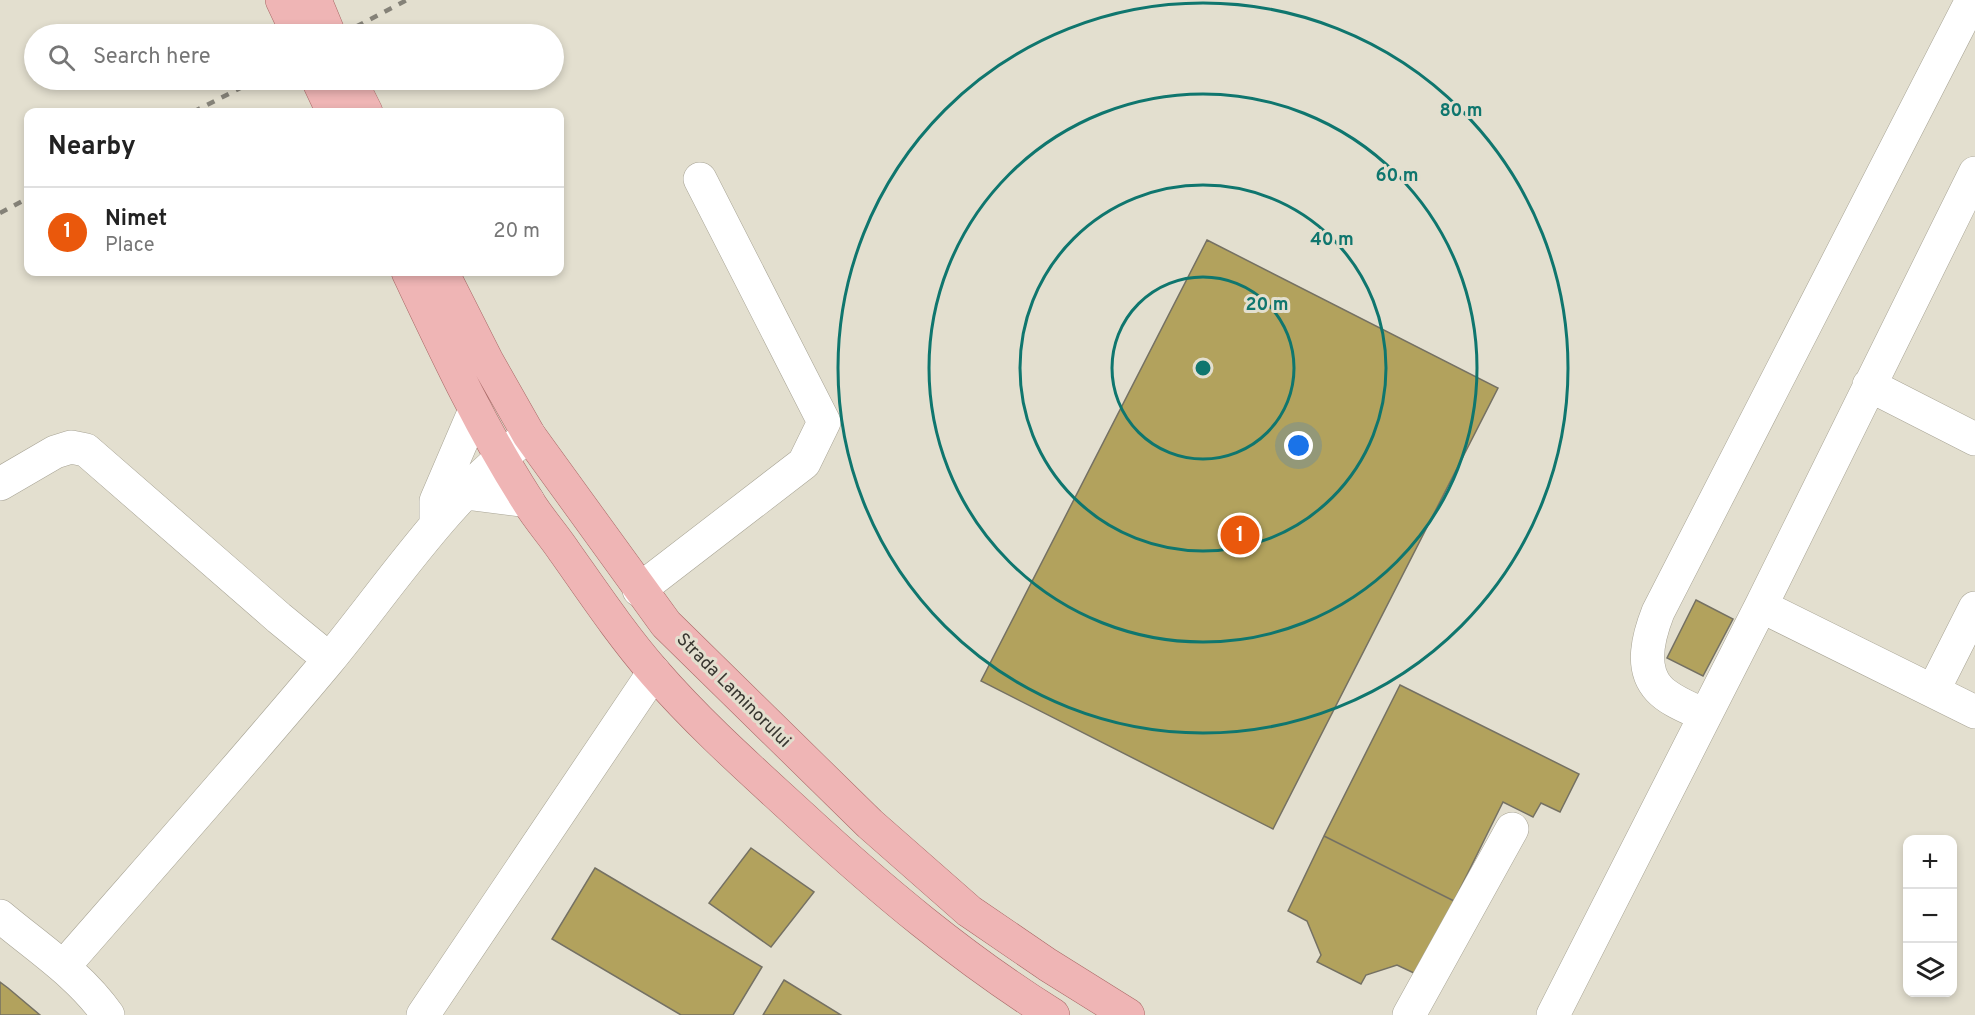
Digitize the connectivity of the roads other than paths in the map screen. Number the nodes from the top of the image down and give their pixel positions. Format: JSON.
{"nodes":[{"id":1,"x":282,"y":0,"type":"edge"},
{"id":2,"x":315,"y":0,"type":"edge"},
{"id":3,"x":1972,"y":0,"type":"edge"},
{"id":4,"x":293,"y":24,"type":"edge"},
{"id":5,"x":325,"y":24,"type":"edge"},
{"id":6,"x":323,"y":90,"type":"edge"},
{"id":7,"x":355,"y":90,"type":"edge"},
{"id":8,"x":331,"y":108,"type":"edge"},
{"id":9,"x":364,"y":108,"type":"edge"},
{"id":10,"x":1975,"y":173,"type":"edge"},
{"id":11,"x":700,"y":179,"type":"dead end"},
{"id":12,"x":410,"y":276,"type":"edge"},
{"id":13,"x":444,"y":276,"type":"edge"},
{"id":14,"x":1869,"y":385,"type":"junction"},
{"id":15,"x":476,"y":410,"type":"junction"},
{"id":16,"x":530,"y":435,"type":"junction"},
{"id":17,"x":1975,"y":439,"type":"edge"},
{"id":18,"x":501,"y":456,"type":"junction"},
{"id":19,"x":0,"y":484,"type":"edge"},
{"id":20,"x":465,"y":493,"type":"junction"},
{"id":21,"x":528,"y":501,"type":"junction"},
{"id":22,"x":436,"y":525,"type":"junction"},
{"id":23,"x":639,"y":590,"type":"junction"},
{"id":24,"x":1761,"y":606,"type":"junction"},
{"id":25,"x":1975,"y":608,"type":"edge"},
{"id":26,"x":680,"y":639,"type":"junction"},
{"id":27,"x":329,"y":659,"type":"junction"},
{"id":28,"x":654,"y":672,"type":"junction"},
{"id":29,"x":1933,"y":691,"type":"junction"},
{"id":30,"x":1975,"y":712,"type":"edge"},
{"id":31,"x":1704,"y":715,"type":"junction"},
{"id":32,"x":1512,"y":830,"type":"dead end"},
{"id":33,"x":0,"y":916,"type":"edge"},
{"id":34,"x":64,"y":966,"type":"junction"},
{"id":35,"x":108,"y":1015,"type":"edge"},
{"id":36,"x":423,"y":1015,"type":"edge"},
{"id":37,"x":1053,"y":1015,"type":"edge"},
{"id":38,"x":1128,"y":1015,"type":"edge"},
{"id":39,"x":1409,"y":1015,"type":"edge"},
{"id":40,"x":1554,"y":1015,"type":"edge"}],
"edges":[{"from":1,"to":4,"type":"main road"},
{"from":2,"to":5,"type":"main road"},
{"from":3,"to":31,"type":"lane"},
{"from":6,"to":8,"type":"main road"},
{"from":7,"to":9,"type":"main road"},
{"from":10,"to":14,"type":"lane"},
{"from":11,"to":23,"type":"lane"},
{"from":12,"to":15,"type":"main road"},
{"from":13,"to":16,"type":"main road","name":"Strada Laminorului"},
{"from":14,"to":17,"type":"lane"},
{"from":14,"to":24,"type":"lane"},
{"from":15,"to":18,"type":"main road"},
{"from":15,"to":22,"type":"lane"},
{"from":16,"to":18,"type":"lane"},
{"from":16,"to":23,"type":"main road","name":"Strada Laminorului"},
{"from":18,"to":20,"type":"lane"},
{"from":18,"to":21,"type":"main road"},
{"from":19,"to":27,"type":"lane"},
{"from":20,"to":21,"type":"lane"},
{"from":20,"to":22,"type":"lane"},
{"from":21,"to":28,"type":"main road"},
{"from":22,"to":27,"type":"lane"},
{"from":23,"to":26,"type":"main road","name":"Strada Laminorului"},
{"from":24,"to":29,"type":"lane"},
{"from":24,"to":31,"type":"lane"},
{"from":25,"to":29,"type":"lane"},
{"from":26,"to":28,"type":"main road"},
{"from":26,"to":38,"type":"main road","name":"Strada Laminorului"},
{"from":27,"to":34,"type":"lane"},
{"from":28,"to":36,"type":"lane"},
{"from":28,"to":37,"type":"main road"},
{"from":29,"to":30,"type":"lane"},
{"from":31,"to":40,"type":"lane"},
{"from":32,"to":39,"type":"lane"},
{"from":33,"to":34,"type":"lane"},
{"from":34,"to":35,"type":"lane"}]}
